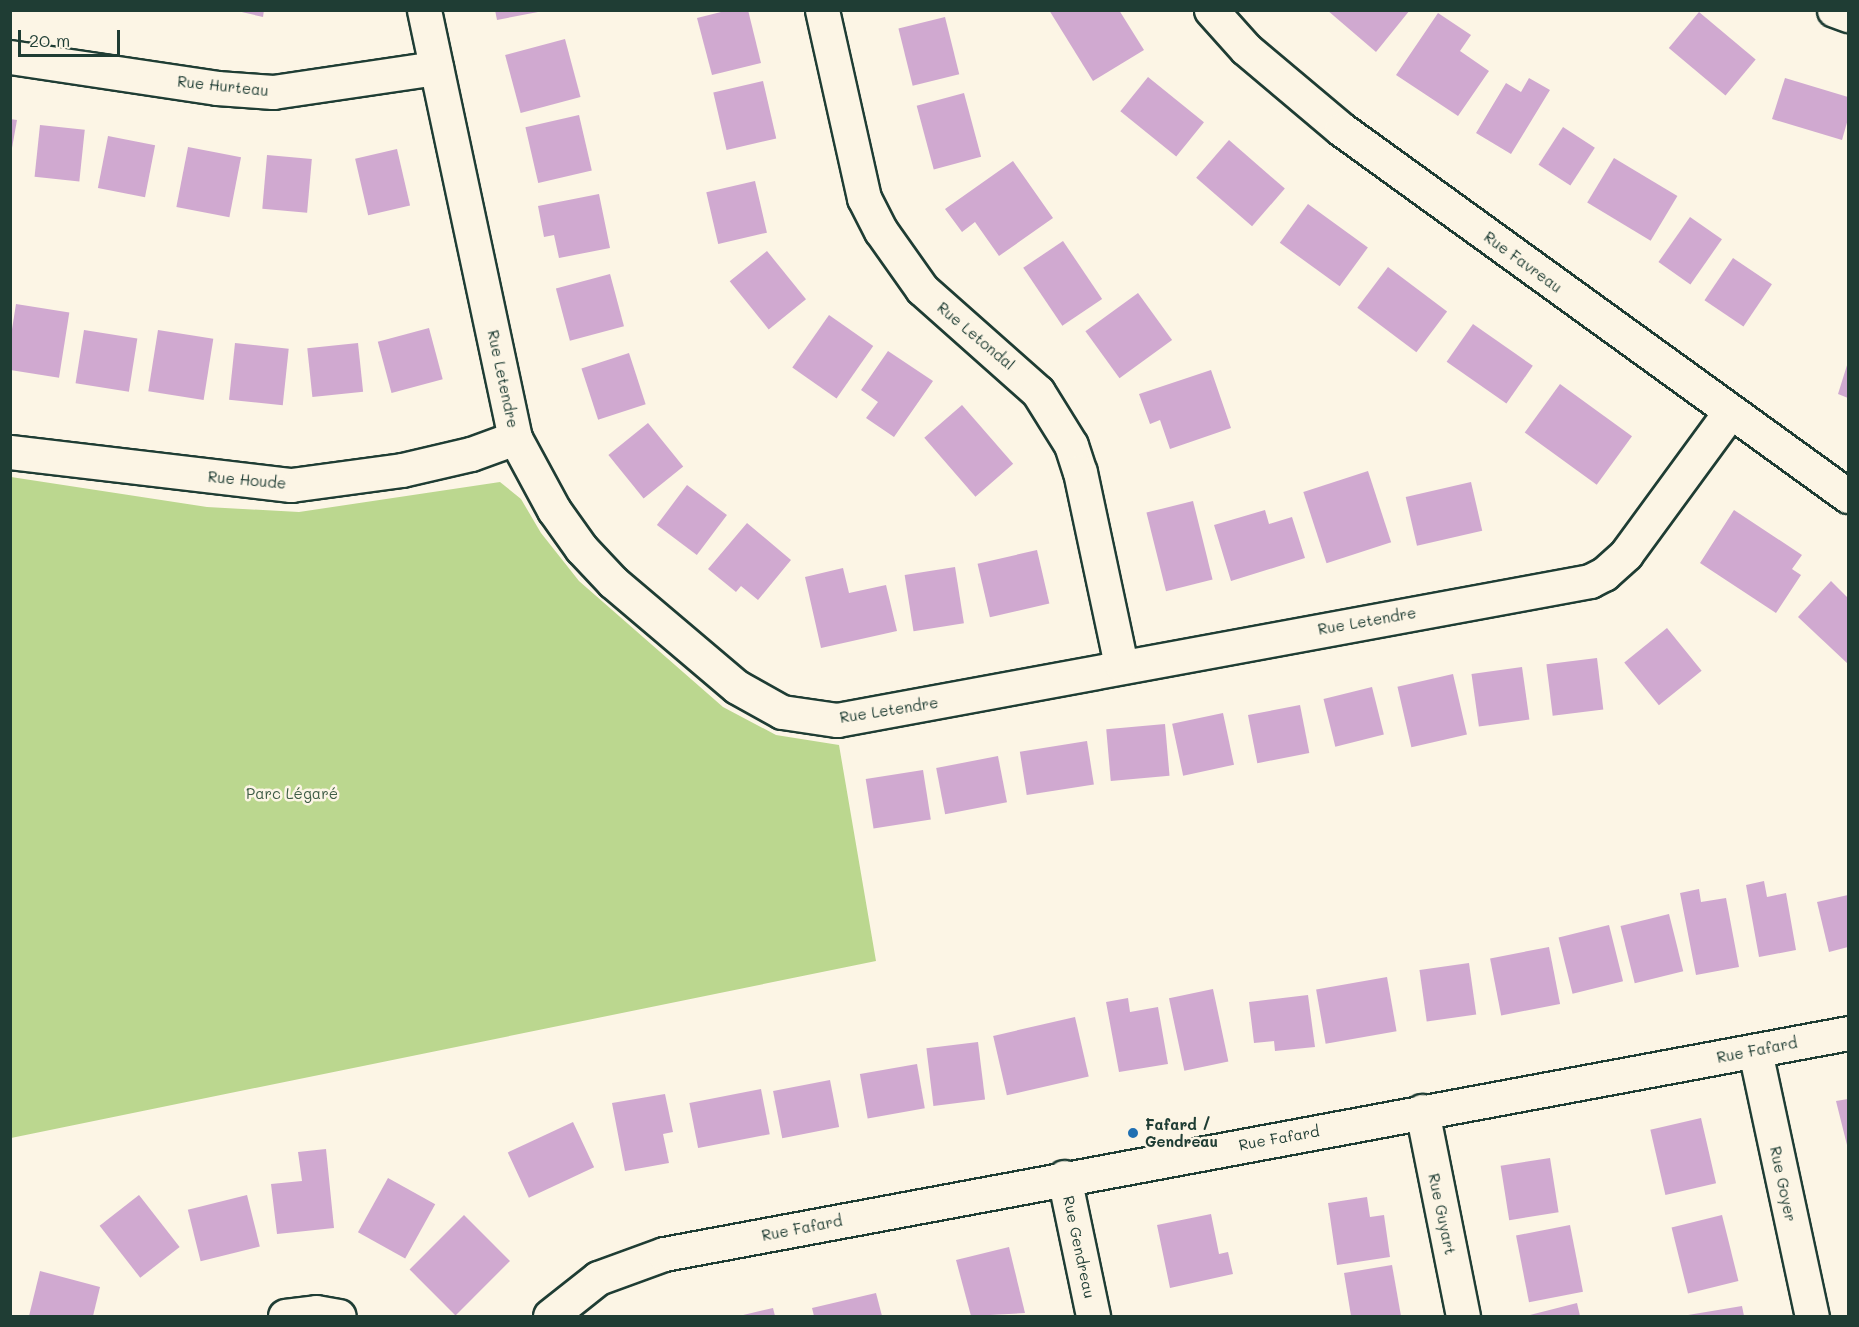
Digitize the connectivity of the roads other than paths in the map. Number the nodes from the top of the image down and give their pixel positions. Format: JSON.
{"nodes":[{"id":1,"x":424,"y":10,"type":"edge"},
{"id":2,"x":822,"y":10,"type":"edge"},
{"id":3,"x":1211,"y":10,"type":"edge"},
{"id":4,"x":1834,"y":10,"type":"edge"},
{"id":5,"x":1848,"y":15,"type":"edge"},
{"id":6,"x":10,"y":57,"type":"edge"},
{"id":7,"x":436,"y":68,"type":"junction"},
{"id":8,"x":1730,"y":411,"type":"junction"},
{"id":9,"x":515,"y":438,"type":"junction"},
{"id":10,"x":10,"y":452,"type":"edge"},
{"id":11,"x":1848,"y":496,"type":"edge"},
{"id":12,"x":1121,"y":665,"type":"junction"},
{"id":13,"x":1848,"y":1033,"type":"edge"},
{"id":14,"x":1755,"y":1051,"type":"junction"},
{"id":15,"x":1422,"y":1111,"type":"junction"},
{"id":16,"x":1064,"y":1177,"type":"junction"},
{"id":17,"x":285,"y":1317,"type":"edge"},
{"id":18,"x":339,"y":1317,"type":"edge"},
{"id":19,"x":550,"y":1317,"type":"edge"},
{"id":20,"x":1093,"y":1317,"type":"edge"},
{"id":21,"x":1463,"y":1317,"type":"edge"},
{"id":22,"x":1812,"y":1317,"type":"edge"}],
"edges":[{"from":1,"to":7,"type":"street","name":"Rue Letendre"},
{"from":2,"to":12,"type":"street","name":"Rue Letondal"},
{"from":3,"to":8,"type":"street","name":"Rue Favreau"},
{"from":4,"to":5,"type":"street"},
{"from":6,"to":7,"type":"street","name":"Rue Hurteau"},
{"from":7,"to":9,"type":"street","name":"Rue Letendre"},
{"from":8,"to":11,"type":"street","name":"Rue Favreau"},
{"from":8,"to":12,"type":"street","name":"Rue Letendre"},
{"from":9,"to":10,"type":"street","name":"Rue Houde"},
{"from":9,"to":12,"type":"street","name":"Rue Letendre"},
{"from":13,"to":14,"type":"street","name":"Rue Fafard"},
{"from":14,"to":15,"type":"street","name":"Rue Fafard"},
{"from":14,"to":22,"type":"street","name":"Rue Goyer"},
{"from":15,"to":16,"type":"street","name":"Rue Fafard"},
{"from":15,"to":21,"type":"street","name":"Rue Guyart"},
{"from":16,"to":19,"type":"street","name":"Rue Fafard"},
{"from":16,"to":20,"type":"street","name":"Rue Gendreau"},
{"from":17,"to":18,"type":"street"}]}
